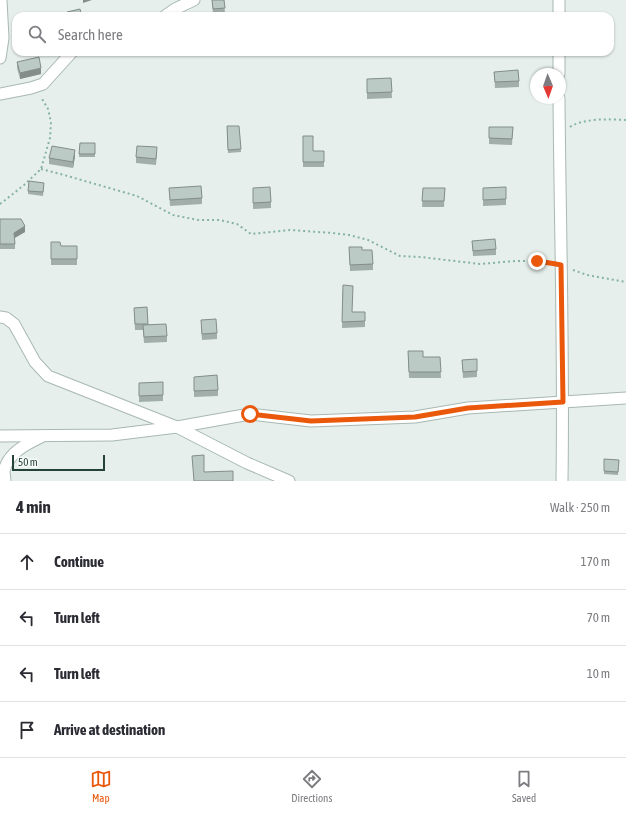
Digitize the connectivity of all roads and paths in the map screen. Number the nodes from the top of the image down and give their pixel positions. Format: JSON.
{"nodes":[{"id":1,"x":2,"y":0,"type":"edge"},
{"id":2,"x":194,"y":0,"type":"edge"},
{"id":3,"x":559,"y":0,"type":"edge"},
{"id":4,"x":171,"y":12,"type":"edge"},
{"id":5,"x":559,"y":12,"type":"edge"},
{"id":6,"x":68,"y":56,"type":"edge"},
{"id":7,"x":559,"y":56,"type":"edge"},
{"id":8,"x":0,"y":58,"type":"edge"},
{"id":9,"x":559,"y":68,"type":"edge"},
{"id":10,"x":31,"y":88,"type":"junction"},
{"id":11,"x":0,"y":94,"type":"edge"},
{"id":12,"x":559,"y":104,"type":"edge"},
{"id":13,"x":626,"y":120,"type":"edge"},
{"id":14,"x":559,"y":135,"type":"junction"},
{"id":15,"x":41,"y":169,"type":"junction"},
{"id":16,"x":0,"y":204,"type":"edge"},
{"id":17,"x":561,"y":265,"type":"junction"},
{"id":18,"x":626,"y":282,"type":"edge"},
{"id":19,"x":0,"y":316,"type":"edge"},
{"id":20,"x":626,"y":398,"type":"edge"},
{"id":21,"x":563,"y":402,"type":"junction"},
{"id":22,"x":177,"y":427,"type":"junction"},
{"id":23,"x":0,"y":436,"type":"edge"},
{"id":24,"x":43,"y":436,"type":"junction"},
{"id":25,"x":5,"y":481,"type":"edge"},
{"id":26,"x":289,"y":481,"type":"edge"},
{"id":27,"x":562,"y":481,"type":"edge"}],
"edges":[{"from":1,"to":8,"type":"street"},
{"from":2,"to":4,"type":"street"},
{"from":3,"to":5,"type":"street"},
{"from":6,"to":10,"type":"street"},
{"from":7,"to":9,"type":"street"},
{"from":10,"to":11,"type":"street"},
{"from":10,"to":15,"type":"path"},
{"from":12,"to":14,"type":"street"},
{"from":13,"to":14,"type":"path"},
{"from":14,"to":17,"type":"street"},
{"from":15,"to":16,"type":"path"},
{"from":15,"to":17,"type":"path"},
{"from":17,"to":18,"type":"path"},
{"from":17,"to":21,"type":"street"},
{"from":19,"to":22,"type":"street"},
{"from":20,"to":21,"type":"street"},
{"from":21,"to":22,"type":"street"},
{"from":21,"to":27,"type":"street"},
{"from":22,"to":24,"type":"street"},
{"from":22,"to":26,"type":"street"},
{"from":23,"to":24,"type":"street"},
{"from":24,"to":25,"type":"street"}]}
